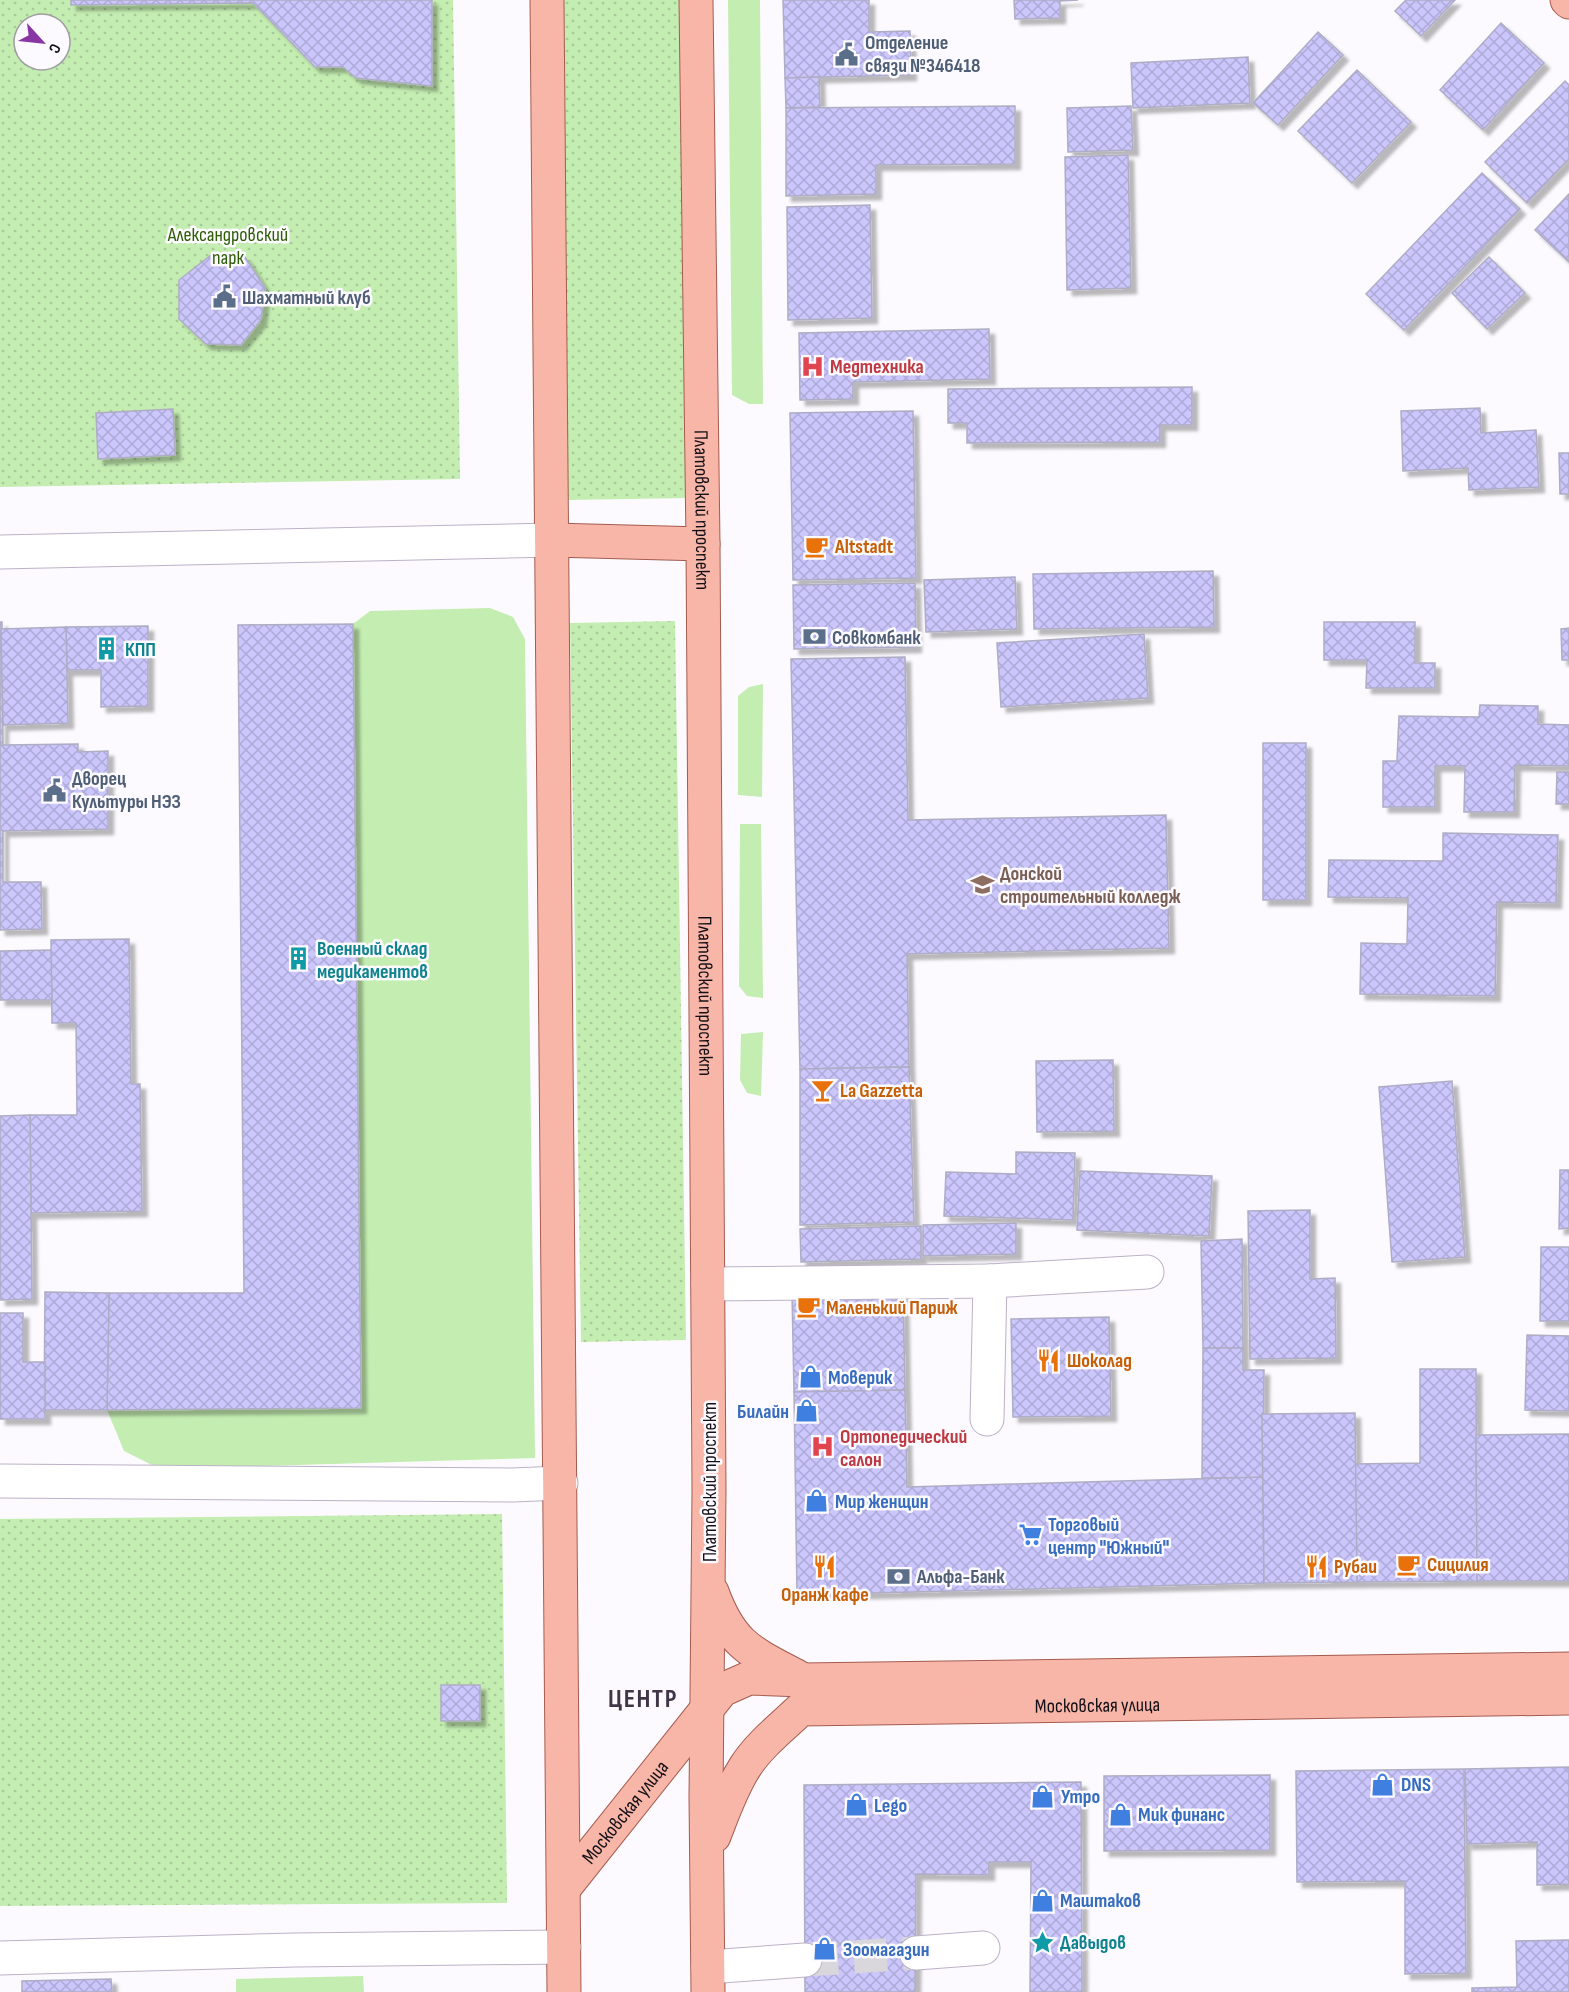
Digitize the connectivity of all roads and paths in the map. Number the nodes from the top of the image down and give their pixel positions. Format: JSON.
{"nodes":[{"id":1,"x":547,"y":0,"type":"edge"},
{"id":2,"x":696,"y":0,"type":"edge"},
{"id":3,"x":552,"y":540,"type":"junction"},
{"id":4,"x":703,"y":544,"type":"junction"},
{"id":5,"x":0,"y":552,"type":"edge"},
{"id":6,"x":1147,"y":1272,"type":"dead end"},
{"id":7,"x":990,"y":1281,"type":"junction"},
{"id":8,"x":708,"y":1284,"type":"junction"},
{"id":9,"x":987,"y":1419,"type":"dead end"},
{"id":10,"x":0,"y":1481,"type":"edge"},
{"id":11,"x":561,"y":1483,"type":"junction"},
{"id":12,"x":710,"y":1585,"type":"junction"},
{"id":13,"x":1569,"y":1669,"type":"edge"},
{"id":14,"x":802,"y":1680,"type":"junction"},
{"id":15,"x":1569,"y":1698,"type":"edge"},
{"id":16,"x":707,"y":1709,"type":"junction"},
{"id":17,"x":707,"y":1852,"type":"junction"},
{"id":18,"x":565,"y":1887,"type":"junction"},
{"id":19,"x":564,"y":1947,"type":"junction"},
{"id":20,"x":982,"y":1948,"type":"dead end"},
{"id":21,"x":916,"y":1953,"type":"tunnel mouth"},
{"id":22,"x":0,"y":1958,"type":"edge"},
{"id":23,"x":805,"y":1960,"type":"tunnel mouth"},
{"id":24,"x":708,"y":1980,"type":"edge"},
{"id":25,"x":564,"y":1992,"type":"edge"}],
"edges":[{"from":1,"to":3,"type":"main road"},
{"from":2,"to":4,"type":"main road","name":"Платовский проспект"},
{"from":3,"to":4,"type":"main road"},
{"from":3,"to":5,"type":"street"},
{"from":3,"to":11,"type":"main road"},
{"from":4,"to":8,"type":"main road","name":"Платовский проспект"},
{"from":6,"to":7,"type":"street"},
{"from":7,"to":8,"type":"street"},
{"from":7,"to":9,"type":"street"},
{"from":8,"to":12,"type":"main road","name":"Платовский проспект"},
{"from":10,"to":11,"type":"street"},
{"from":11,"to":18,"type":"main road"},
{"from":12,"to":14,"type":"main road"},
{"from":12,"to":16,"type":"main road","name":"Платовский проспект"},
{"from":13,"to":14,"type":"main road","name":"Московская улица"},
{"from":14,"to":16,"type":"main road","name":"Московская улица"},
{"from":15,"to":17,"type":"main road","name":"Московская улица"},
{"from":16,"to":17,"type":"main road","name":"Платовский проспект"},
{"from":16,"to":18,"type":"main road","name":"Московская улица"},
{"from":17,"to":24,"type":"main road","name":"Платовский проспект"},
{"from":18,"to":19,"type":"main road"},
{"from":19,"to":22,"type":"street"},
{"from":19,"to":25,"type":"main road"},
{"from":20,"to":21,"type":"street"},
{"from":23,"to":24,"type":"street"}]}
